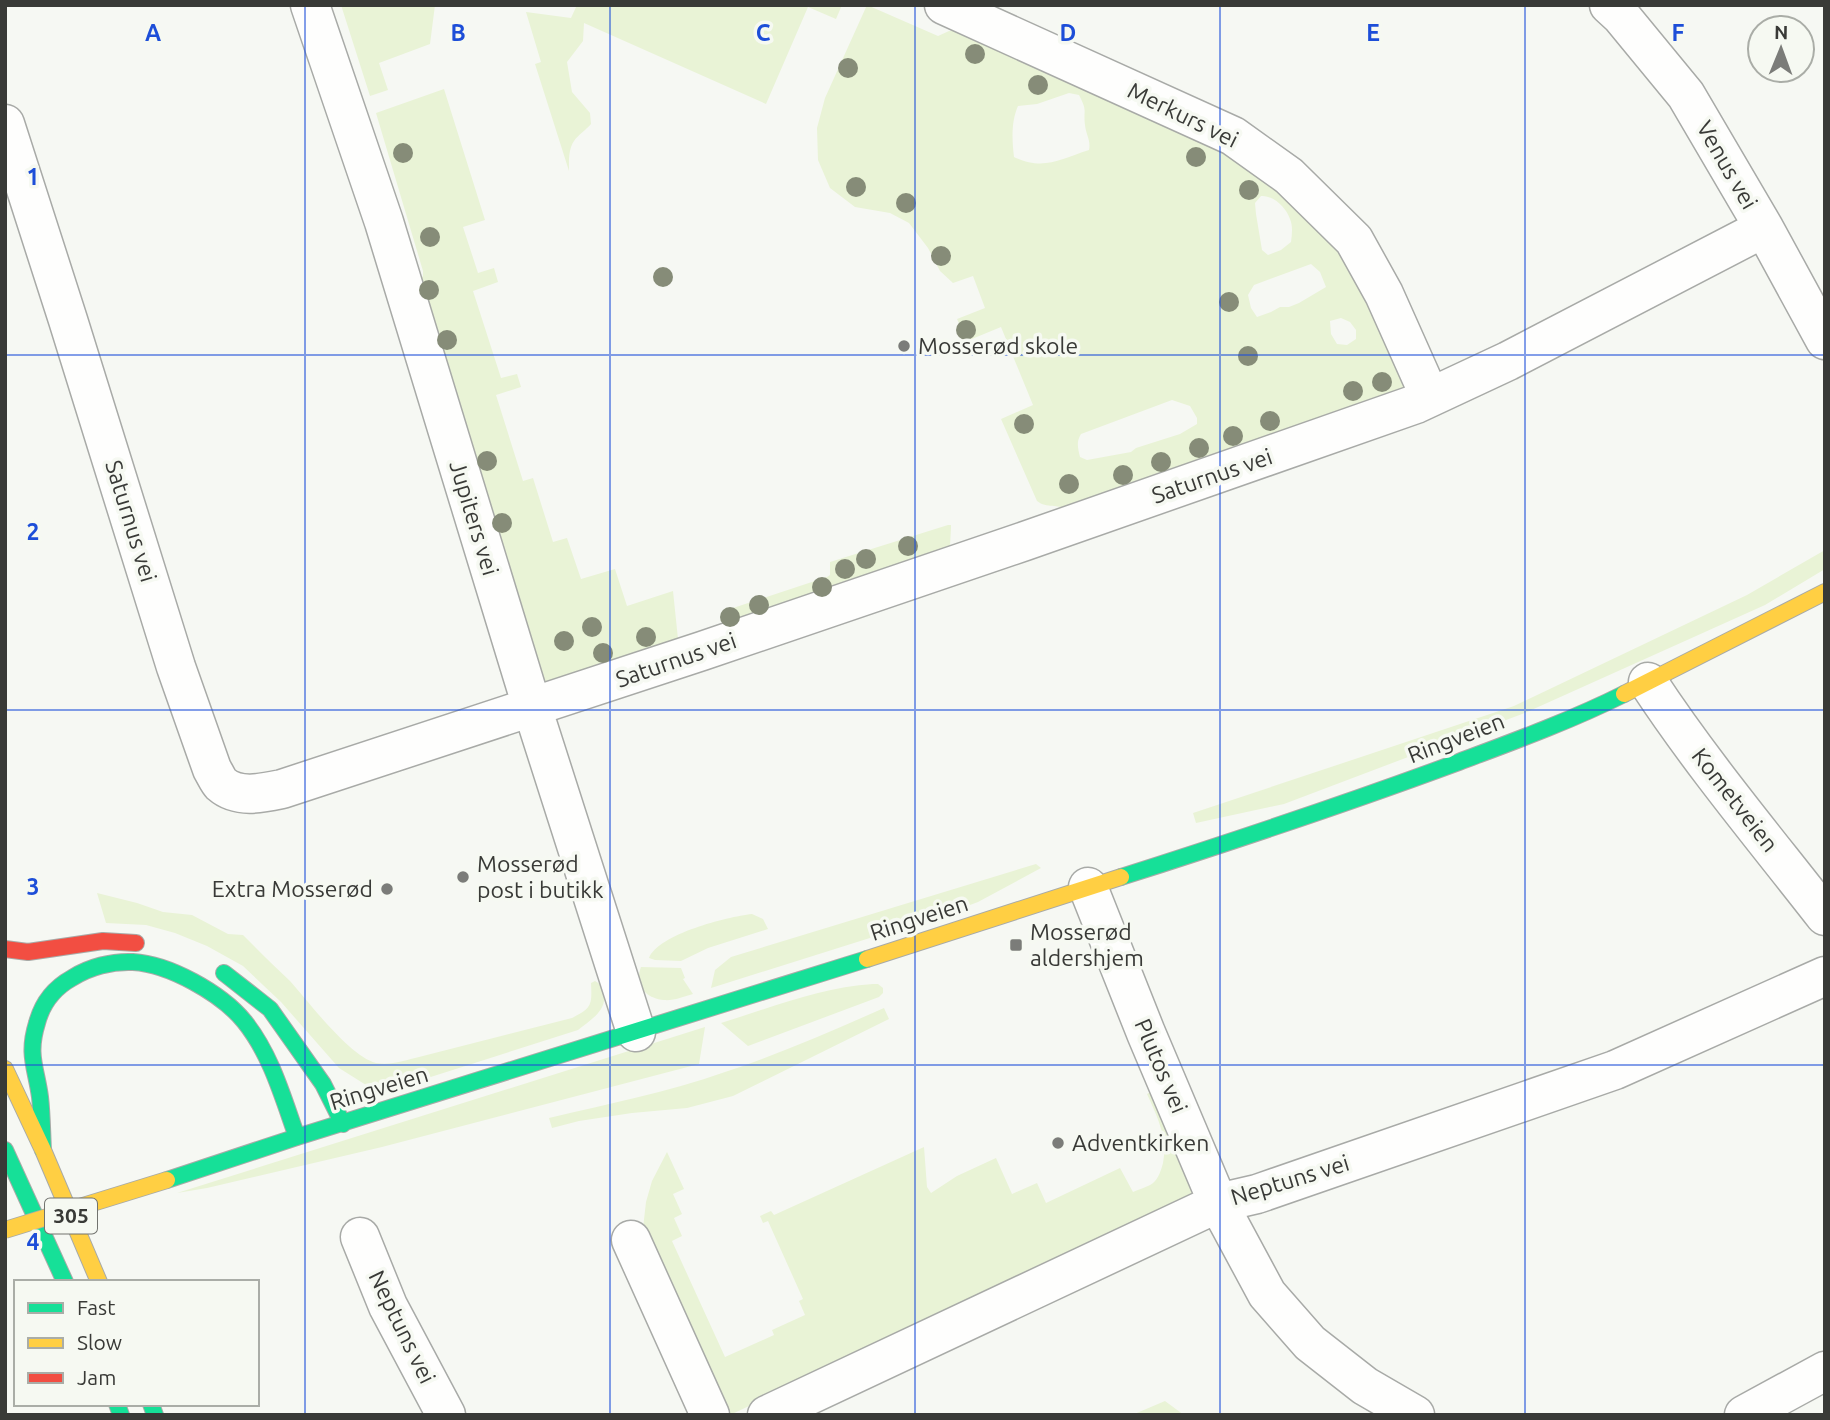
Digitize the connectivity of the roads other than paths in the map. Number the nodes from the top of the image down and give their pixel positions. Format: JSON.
{"nodes":[{"id":1,"x":310,"y":5,"type":"edge"},
{"id":2,"x":944,"y":5,"type":"edge"},
{"id":3,"x":1609,"y":5,"type":"edge"},
{"id":4,"x":5,"y":124,"type":"edge"},
{"id":5,"x":1764,"y":228,"type":"junction"},
{"id":6,"x":1825,"y":340,"type":"edge"},
{"id":7,"x":1430,"y":397,"type":"junction"},
{"id":8,"x":1825,"y":592,"type":"edge"},
{"id":9,"x":1648,"y":682,"type":"junction"},
{"id":10,"x":532,"y":707,"type":"junction"},
{"id":11,"x":1088,"y":887,"type":"junction"},
{"id":12,"x":1825,"y":916,"type":"edge"},
{"id":13,"x":156,"y":944,"type":"dead end"},
{"id":14,"x":5,"y":949,"type":"edge"},
{"id":15,"x":209,"y":964,"type":"dead end"},
{"id":16,"x":1825,"y":976,"type":"edge"},
{"id":17,"x":636,"y":1031,"type":"junction"},
{"id":18,"x":5,"y":1069,"type":"edge"},
{"id":19,"x":343,"y":1124,"type":"junction"},
{"id":20,"x":297,"y":1137,"type":"junction"},
{"id":21,"x":5,"y":1150,"type":"edge"},
{"id":22,"x":43,"y":1150,"type":"junction"},
{"id":23,"x":1218,"y":1203,"type":"junction"},
{"id":24,"x":5,"y":1230,"type":"edge"},
{"id":25,"x":360,"y":1237,"type":"dead end"},
{"id":26,"x":631,"y":1240,"type":"dead end"},
{"id":27,"x":64,"y":1280,"type":"edge"},
{"id":28,"x":98,"y":1280,"type":"edge"},
{"id":29,"x":1825,"y":1371,"type":"edge"},
{"id":30,"x":446,"y":1415,"type":"edge"},
{"id":31,"x":710,"y":1415,"type":"edge"},
{"id":32,"x":767,"y":1415,"type":"edge"},
{"id":33,"x":1415,"y":1415,"type":"edge"},
{"id":34,"x":1744,"y":1415,"type":"edge"}],
"edges":[{"from":1,"to":10,"type":"street","name":"Jupiters vei"},
{"from":2,"to":7,"type":"street","name":"Merkurs vei"},
{"from":3,"to":5,"type":"street","name":"Venus vei"},
{"from":4,"to":10,"type":"street","name":"Saturnus vei"},
{"from":5,"to":6,"type":"street","name":"Venus vei"},
{"from":5,"to":7,"type":"street","name":"Saturnus vei"},
{"from":7,"to":10,"type":"street","name":"Saturnus vei"},
{"from":8,"to":9,"type":"main road","name":"Ringveien"},
{"from":9,"to":11,"type":"main road","name":"Ringveien"},
{"from":9,"to":12,"type":"street","name":"Kometveien"},
{"from":10,"to":17,"type":"street","name":"Jupiters vei"},
{"from":11,"to":17,"type":"main road","name":"Ringveien"},
{"from":11,"to":23,"type":"street","name":"Plutos vei"},
{"from":13,"to":14,"type":"main road"},
{"from":15,"to":19,"type":"main road"},
{"from":16,"to":23,"type":"street","name":"Neptuns vei"},
{"from":17,"to":19,"type":"main road","name":"Ringveien"},
{"from":18,"to":22,"type":"main road","number":"305"},
{"from":19,"to":20,"type":"main road","name":"Ringveien"},
{"from":20,"to":22,"type":"main road"},
{"from":20,"to":24,"type":"main road","name":"Ringveien","bridge":true},
{"from":21,"to":27,"type":"main road","number":"305"},
{"from":22,"to":28,"type":"main road","number":"305"},
{"from":23,"to":32,"type":"street","name":"Neptuns vei"},
{"from":23,"to":33,"type":"street","name":"Plutos vei"},
{"from":25,"to":30,"type":"street","name":"Neptuns vei"},
{"from":26,"to":31,"type":"street"},
{"from":29,"to":34,"type":"street"}]}
